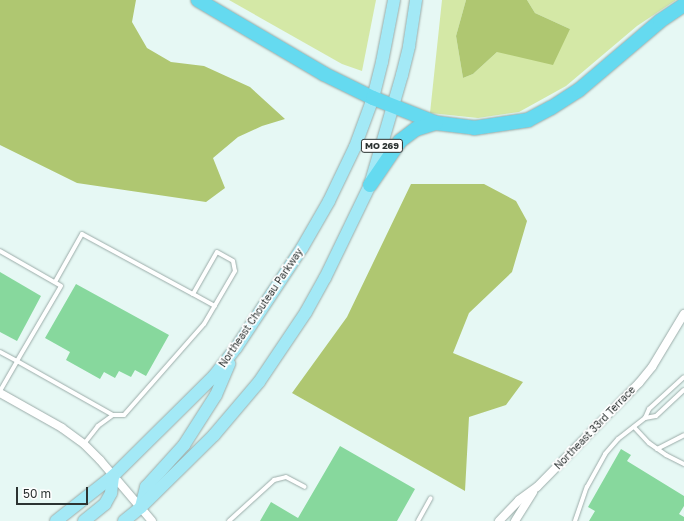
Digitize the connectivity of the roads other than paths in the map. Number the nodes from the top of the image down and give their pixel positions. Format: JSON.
{"nodes":[{"id":1,"x":198,"y":0,"type":"edge"},
{"id":2,"x":394,"y":0,"type":"edge"},
{"id":3,"x":416,"y":0,"type":"edge"},
{"id":4,"x":684,"y":5,"type":"edge"},
{"id":5,"x":373,"y":98,"type":"junction"},
{"id":6,"x":393,"y":107,"type":"junction"},
{"id":7,"x":436,"y":123,"type":"junction"},
{"id":8,"x":370,"y":185,"type":"junction"},
{"id":9,"x":0,"y":251,"type":"edge"},
{"id":10,"x":55,"y":282,"type":"junction"},
{"id":11,"x":192,"y":294,"type":"junction"},
{"id":12,"x":215,"y":306,"type":"junction"},
{"id":13,"x":684,"y":314,"type":"edge"},
{"id":14,"x":236,"y":348,"type":"junction"},
{"id":15,"x":0,"y":352,"type":"edge"},
{"id":16,"x":17,"y":361,"type":"junction"},
{"id":17,"x":684,"y":377,"type":"edge"},
{"id":18,"x":684,"y":390,"type":"edge"},
{"id":19,"x":0,"y":392,"type":"edge"},
{"id":20,"x":113,"y":416,"type":"junction"},
{"id":21,"x":646,"y":418,"type":"junction"},
{"id":22,"x":634,"y":427,"type":"junction"},
{"id":23,"x":684,"y":435,"type":"edge"},
{"id":24,"x":84,"y":444,"type":"junction"},
{"id":25,"x":657,"y":450,"type":"junction"},
{"id":26,"x":684,"y":464,"type":"edge"},
{"id":27,"x":113,"y":476,"type":"junction"},
{"id":28,"x":305,"y":487,"type":"dead end"},
{"id":29,"x":537,"y":487,"type":"junction"},
{"id":30,"x":431,"y":498,"type":"dead end"},
{"id":31,"x":141,"y":507,"type":"junction"},
{"id":32,"x":56,"y":521,"type":"edge"},
{"id":33,"x":84,"y":521,"type":"edge"},
{"id":34,"x":124,"y":521,"type":"edge"},
{"id":35,"x":152,"y":521,"type":"edge"},
{"id":36,"x":229,"y":521,"type":"edge"},
{"id":37,"x":418,"y":521,"type":"edge"},
{"id":38,"x":499,"y":521,"type":"edge"},
{"id":39,"x":515,"y":521,"type":"edge"},
{"id":40,"x":575,"y":521,"type":"edge"}],
"edges":[{"from":1,"to":5,"type":"highway"},
{"from":2,"to":5,"type":"main road","name":"Northeast Chouteau Parkway"},
{"from":3,"to":6,"type":"main road"},
{"from":4,"to":7,"type":"highway"},
{"from":5,"to":6,"type":"highway"},
{"from":5,"to":14,"type":"main road","name":"Northeast Chouteau Parkway"},
{"from":6,"to":7,"type":"highway"},
{"from":6,"to":8,"type":"main road","number":"MO 269"},
{"from":7,"to":8,"type":"highway"},
{"from":8,"to":31,"type":"main road"},
{"from":9,"to":10,"type":"lane"},
{"from":10,"to":11,"type":"lane"},
{"from":10,"to":16,"type":"lane"},
{"from":11,"to":12,"type":"lane"},
{"from":11,"to":12,"type":"lane"},
{"from":12,"to":20,"type":"lane"},
{"from":13,"to":29,"type":"street","name":"Northeast 33rd Terrace"},
{"from":14,"to":27,"type":"main road","name":"Northeast Chouteau Parkway"},
{"from":14,"to":31,"type":"main road"},
{"from":15,"to":16,"type":"lane"},
{"from":16,"to":19,"type":"lane"},
{"from":16,"to":20,"type":"lane"},
{"from":17,"to":21,"type":"lane"},
{"from":18,"to":21,"type":"lane"},
{"from":19,"to":24,"type":"street"},
{"from":20,"to":24,"type":"lane"},
{"from":21,"to":22,"type":"lane"},
{"from":22,"to":25,"type":"lane"},
{"from":22,"to":40,"type":"lane"},
{"from":23,"to":25,"type":"lane"},
{"from":24,"to":27,"type":"street"},
{"from":25,"to":26,"type":"lane"},
{"from":27,"to":31,"type":"street"},
{"from":27,"to":32,"type":"main road","name":"Northeast Chouteau Parkway"},
{"from":27,"to":33,"type":"main road"},
{"from":28,"to":36,"type":"lane"},
{"from":29,"to":38,"type":"street","name":"Northeast 33rd Terrace"},
{"from":29,"to":39,"type":"street","name":"Northeast 33rd Terrace"},
{"from":30,"to":37,"type":"lane"},
{"from":31,"to":34,"type":"main road"},
{"from":31,"to":35,"type":"street"}]}
